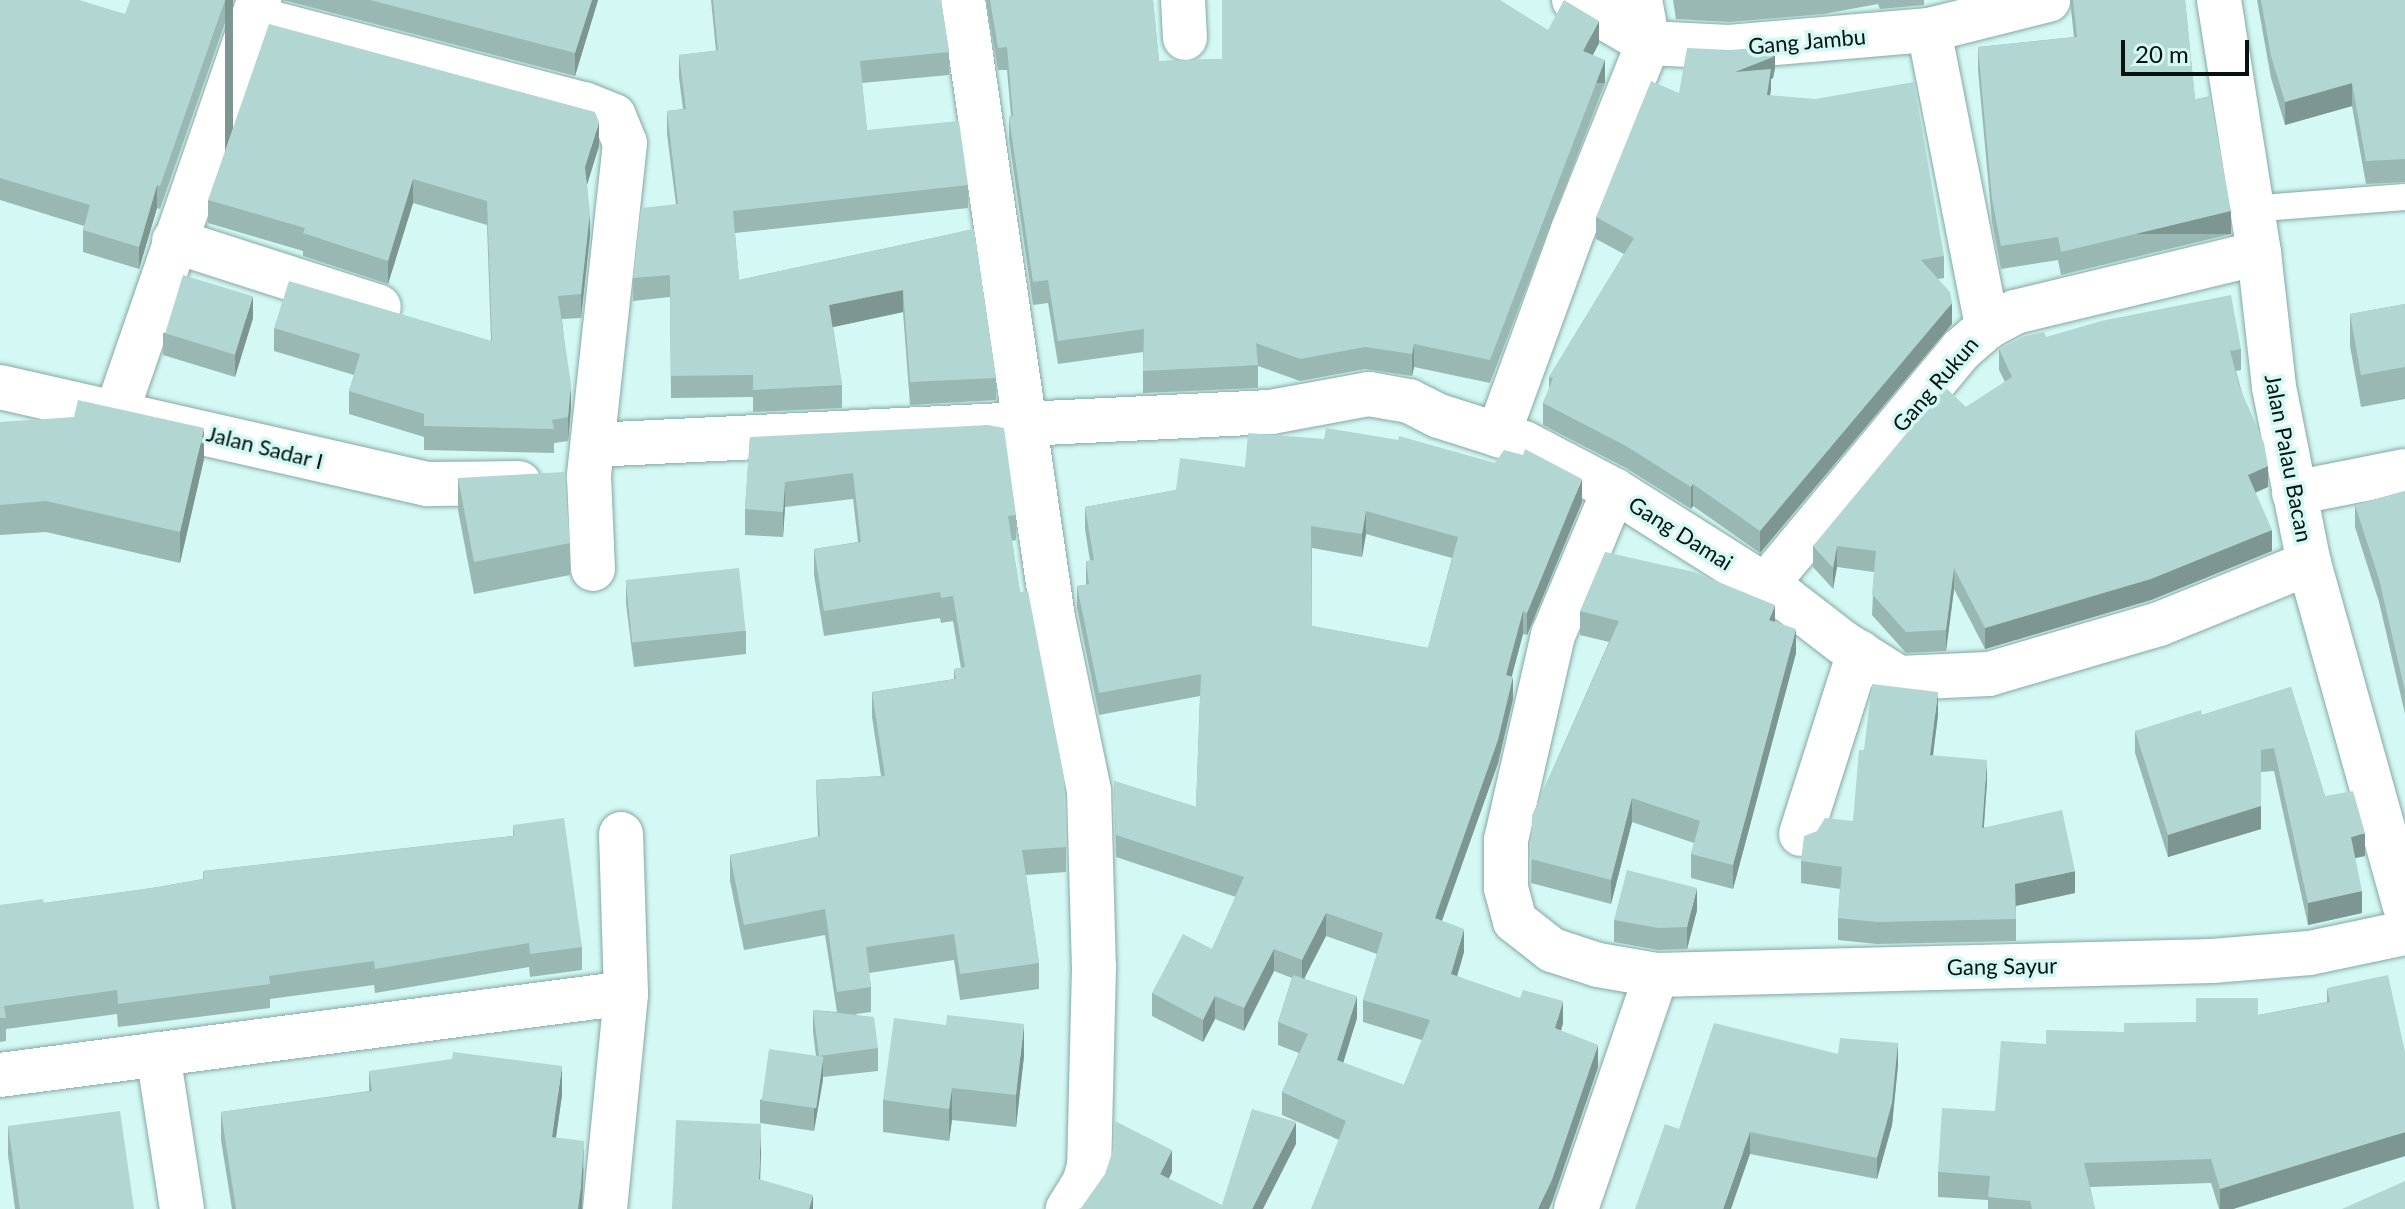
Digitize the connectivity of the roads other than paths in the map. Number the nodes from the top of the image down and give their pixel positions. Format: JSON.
{"nodes":[{"id":1,"x":963,"y":0,"type":"edge"},
{"id":2,"x":1574,"y":0,"type":"edge"},
{"id":3,"x":1640,"y":0,"type":"edge"},
{"id":4,"x":2048,"y":0,"type":"edge"},
{"id":5,"x":2219,"y":0,"type":"edge"},
{"id":6,"x":256,"y":9,"type":"edge"},
{"id":7,"x":1973,"y":10,"type":"edge"},
{"id":8,"x":1929,"y":30,"type":"junction"},
{"id":9,"x":1648,"y":43,"type":"junction"},
{"id":10,"x":2405,"y":197,"type":"edge"},
{"id":11,"x":2249,"y":209,"type":"junction"},
{"id":12,"x":174,"y":241,"type":"junction"},
{"id":13,"x":2259,"y":253,"type":"junction"},
{"id":14,"x":379,"y":307,"type":"edge"},
{"id":15,"x":1987,"y":327,"type":"junction"},
{"id":16,"x":0,"y":387,"type":"edge"},
{"id":17,"x":117,"y":411,"type":"junction"},
{"id":18,"x":1024,"y":423,"type":"junction"},
{"id":19,"x":1498,"y":435,"type":"junction"},
{"id":20,"x":591,"y":461,"type":"junction"},
{"id":21,"x":2405,"y":471,"type":"edge"},
{"id":22,"x":1614,"y":490,"type":"junction"},
{"id":23,"x":2294,"y":493,"type":"junction"},
{"id":24,"x":2309,"y":563,"type":"junction"},
{"id":25,"x":593,"y":569,"type":"dead end"},
{"id":26,"x":1765,"y":586,"type":"junction"},
{"id":27,"x":1859,"y":652,"type":"junction"},
{"id":28,"x":621,"y":834,"type":"dead end"},
{"id":29,"x":1801,"y":834,"type":"edge"},
{"id":30,"x":2405,"y":906,"type":"edge"},
{"id":31,"x":2405,"y":933,"type":"edge"},
{"id":32,"x":1656,"y":975,"type":"junction"},
{"id":33,"x":626,"y":993,"type":"junction"},
{"id":34,"x":158,"y":1054,"type":"junction"},
{"id":35,"x":0,"y":1075,"type":"edge"},
{"id":36,"x":182,"y":1209,"type":"edge"},
{"id":37,"x":605,"y":1209,"type":"edge"},
{"id":38,"x":1068,"y":1209,"type":"edge"},
{"id":39,"x":1576,"y":1209,"type":"edge"}],
"edges":[{"from":1,"to":18,"type":"street"},
{"from":2,"to":9,"type":"street","name":"Gang Jambu"},
{"from":3,"to":9,"type":"street"},
{"from":4,"to":7,"type":"street","name":"Gang Jambu"},
{"from":5,"to":11,"type":"street","name":"Jalan Palau Bacan"},
{"from":6,"to":12,"type":"street"},
{"from":6,"to":20,"type":"street"},
{"from":7,"to":8,"type":"street","name":"Gang Jambu"},
{"from":8,"to":9,"type":"street","name":"Gang Jambu"},
{"from":8,"to":15,"type":"street"},
{"from":9,"to":19,"type":"street"},
{"from":10,"to":11,"type":"lane"},
{"from":11,"to":13,"type":"street","name":"Jalan Palau Bacan"},
{"from":12,"to":14,"type":"street"},
{"from":12,"to":17,"type":"street"},
{"from":13,"to":15,"type":"street","name":"Gang Rukun"},
{"from":13,"to":23,"type":"street","name":"Jalan Palau Bacan"},
{"from":15,"to":26,"type":"street","name":"Gang Rukun"},
{"from":16,"to":17,"type":"street","name":"Jalan Sadar I"},
{"from":17,"to":20,"type":"street","name":"Jalan Sadar I"},
{"from":18,"to":19,"type":"street","name":"Gang Damai"},
{"from":18,"to":20,"type":"street","name":"Jalan Sadar I"},
{"from":18,"to":38,"type":"street"},
{"from":19,"to":22,"type":"street","name":"Gang Damai"},
{"from":20,"to":25,"type":"street"},
{"from":21,"to":23,"type":"street"},
{"from":22,"to":26,"type":"street","name":"Gang Damai"},
{"from":22,"to":32,"type":"street","name":"Gang Sayur"},
{"from":23,"to":24,"type":"street","name":"Jalan Palau Bacan"},
{"from":24,"to":27,"type":"street","name":"Gang Damai"},
{"from":24,"to":30,"type":"street","name":"Jalan Palau Bacan"},
{"from":26,"to":27,"type":"street","name":"Gang Damai"},
{"from":27,"to":29,"type":"street"},
{"from":28,"to":33,"type":"street"},
{"from":31,"to":32,"type":"street","name":"Gang Sayur"},
{"from":32,"to":39,"type":"street"},
{"from":33,"to":34,"type":"street"},
{"from":33,"to":37,"type":"street"},
{"from":34,"to":35,"type":"street"},
{"from":34,"to":36,"type":"street"}]}
